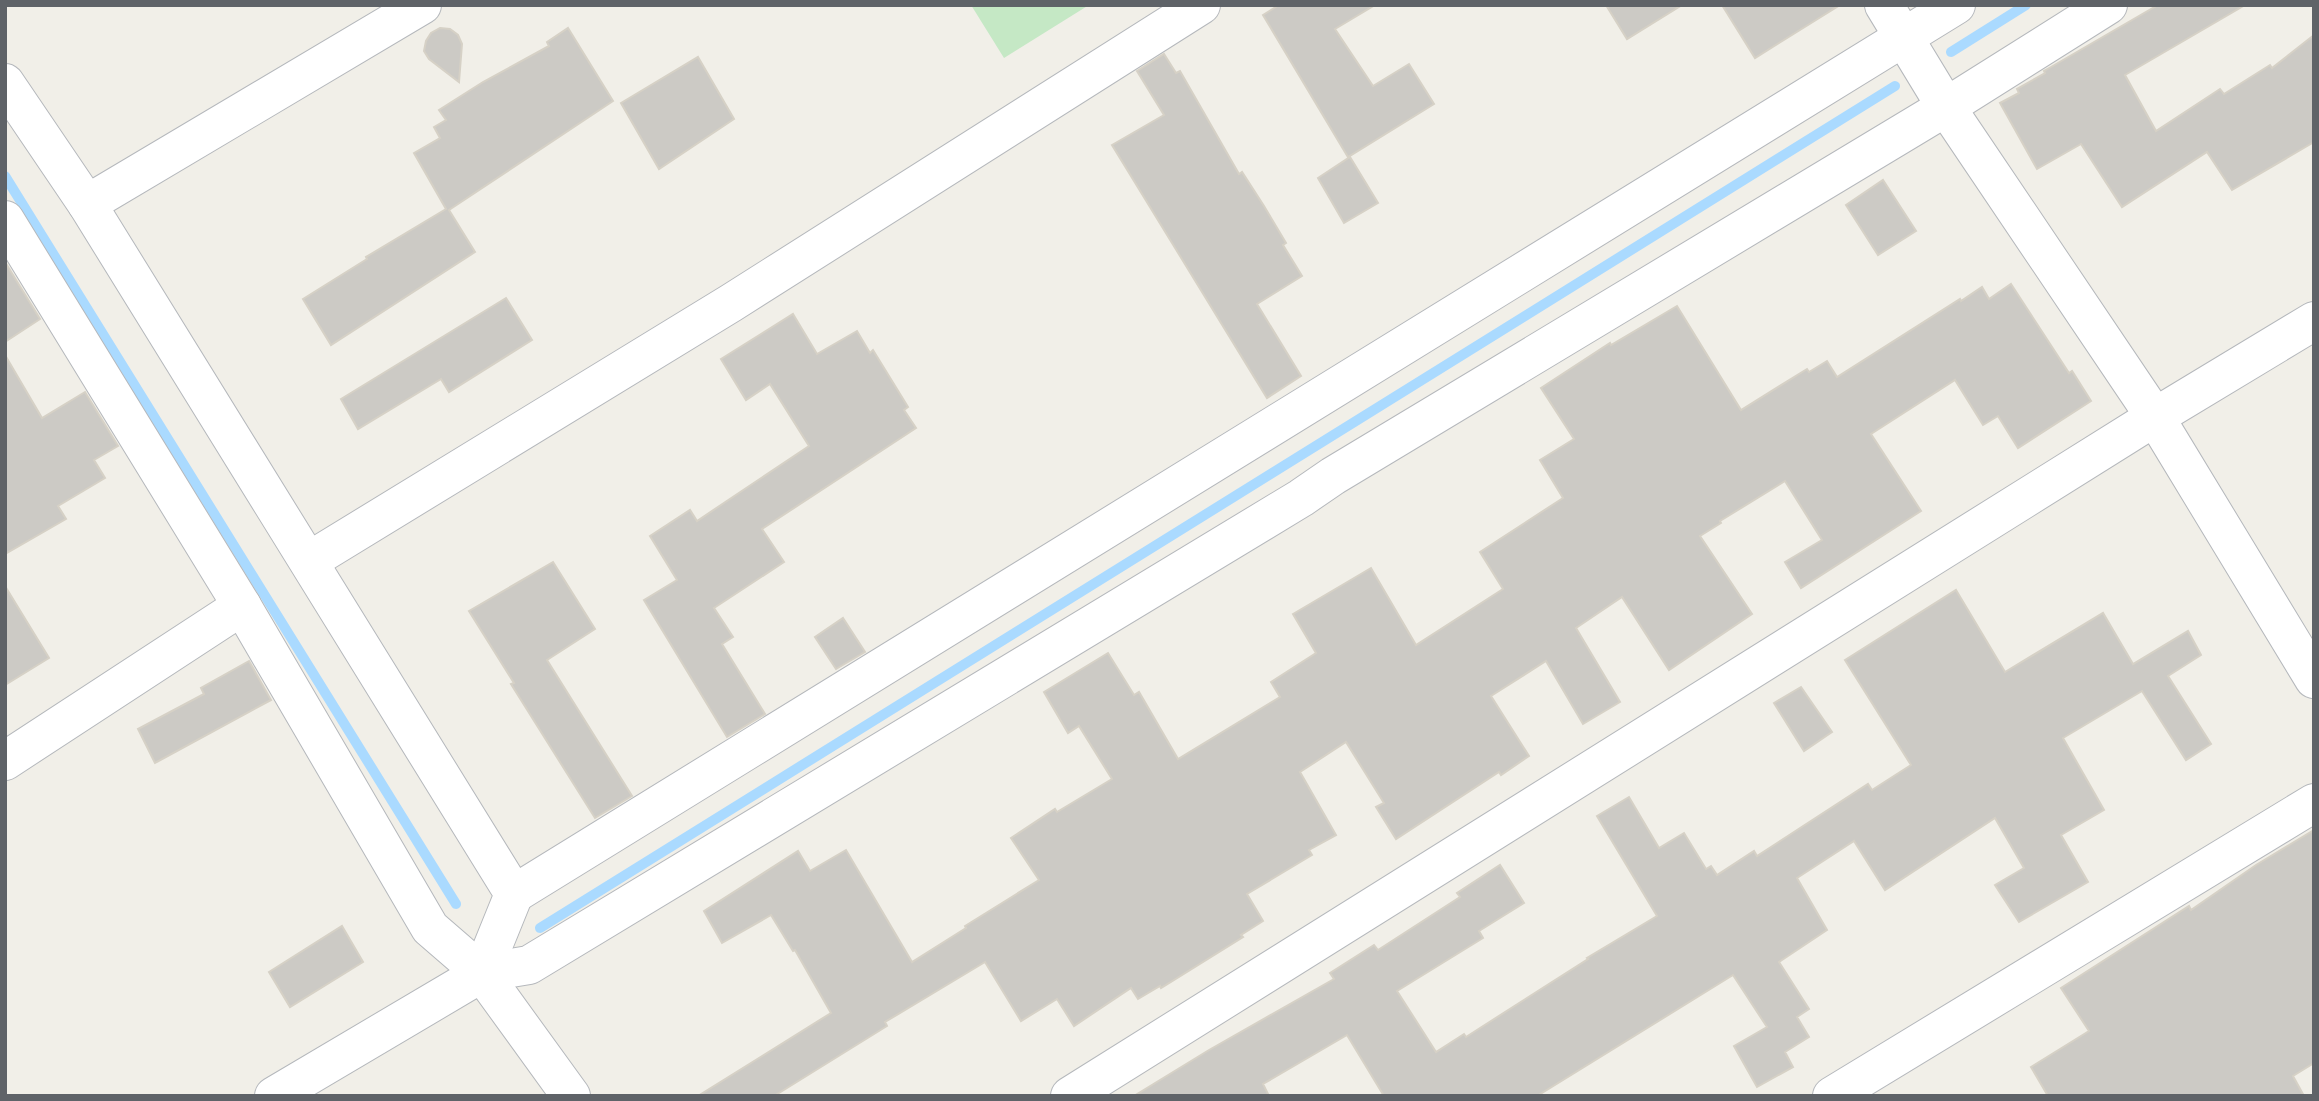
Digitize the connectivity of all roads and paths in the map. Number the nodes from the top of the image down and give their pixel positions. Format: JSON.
{"nodes":[{"id":1,"x":422,"y":5,"type":"edge"},
{"id":2,"x":1201,"y":5,"type":"edge"},
{"id":3,"x":1884,"y":5,"type":"edge"},
{"id":4,"x":1955,"y":5,"type":"edge"},
{"id":5,"x":2108,"y":5,"type":"edge"},
{"id":6,"x":1909,"y":46,"type":"junction"},
{"id":7,"x":5,"y":83,"type":"edge"},
{"id":8,"x":1940,"y":97,"type":"junction"},
{"id":9,"x":87,"y":204,"type":"junction"},
{"id":10,"x":5,"y":220,"type":"edge"},
{"id":11,"x":16,"y":264,"type":"edge"},
{"id":12,"x":2314,"y":321,"type":"edge"},
{"id":13,"x":2155,"y":417,"type":"junction"},
{"id":14,"x":309,"y":561,"type":"junction"},
{"id":15,"x":242,"y":606,"type":"junction"},
{"id":16,"x":2314,"y":678,"type":"edge"},
{"id":17,"x":5,"y":761,"type":"edge"},
{"id":18,"x":2314,"y":803,"type":"edge"},
{"id":19,"x":514,"y":894,"type":"junction"},
{"id":20,"x":482,"y":973,"type":"junction"},
{"id":21,"x":274,"y":1096,"type":"edge"},
{"id":22,"x":571,"y":1096,"type":"edge"},
{"id":23,"x":1070,"y":1096,"type":"edge"},
{"id":24,"x":1832,"y":1096,"type":"edge"}],
"edges":[{"from":1,"to":9,"type":"street"},
{"from":2,"to":14,"type":"street"},
{"from":3,"to":6,"type":"street"},
{"from":4,"to":6,"type":"street"},
{"from":5,"to":8,"type":"street"},
{"from":6,"to":8,"type":"street"},
{"from":6,"to":19,"type":"street"},
{"from":7,"to":9,"type":"street"},
{"from":8,"to":13,"type":"street"},
{"from":8,"to":20,"type":"street"},
{"from":9,"to":14,"type":"street"},
{"from":10,"to":11,"type":"street"},
{"from":11,"to":15,"type":"street"},
{"from":12,"to":13,"type":"street"},
{"from":13,"to":16,"type":"street"},
{"from":13,"to":23,"type":"street"},
{"from":14,"to":19,"type":"street"},
{"from":15,"to":17,"type":"street"},
{"from":15,"to":20,"type":"street"},
{"from":18,"to":24,"type":"street"},
{"from":19,"to":20,"type":"street"},
{"from":20,"to":21,"type":"street"},
{"from":20,"to":22,"type":"street"}]}
